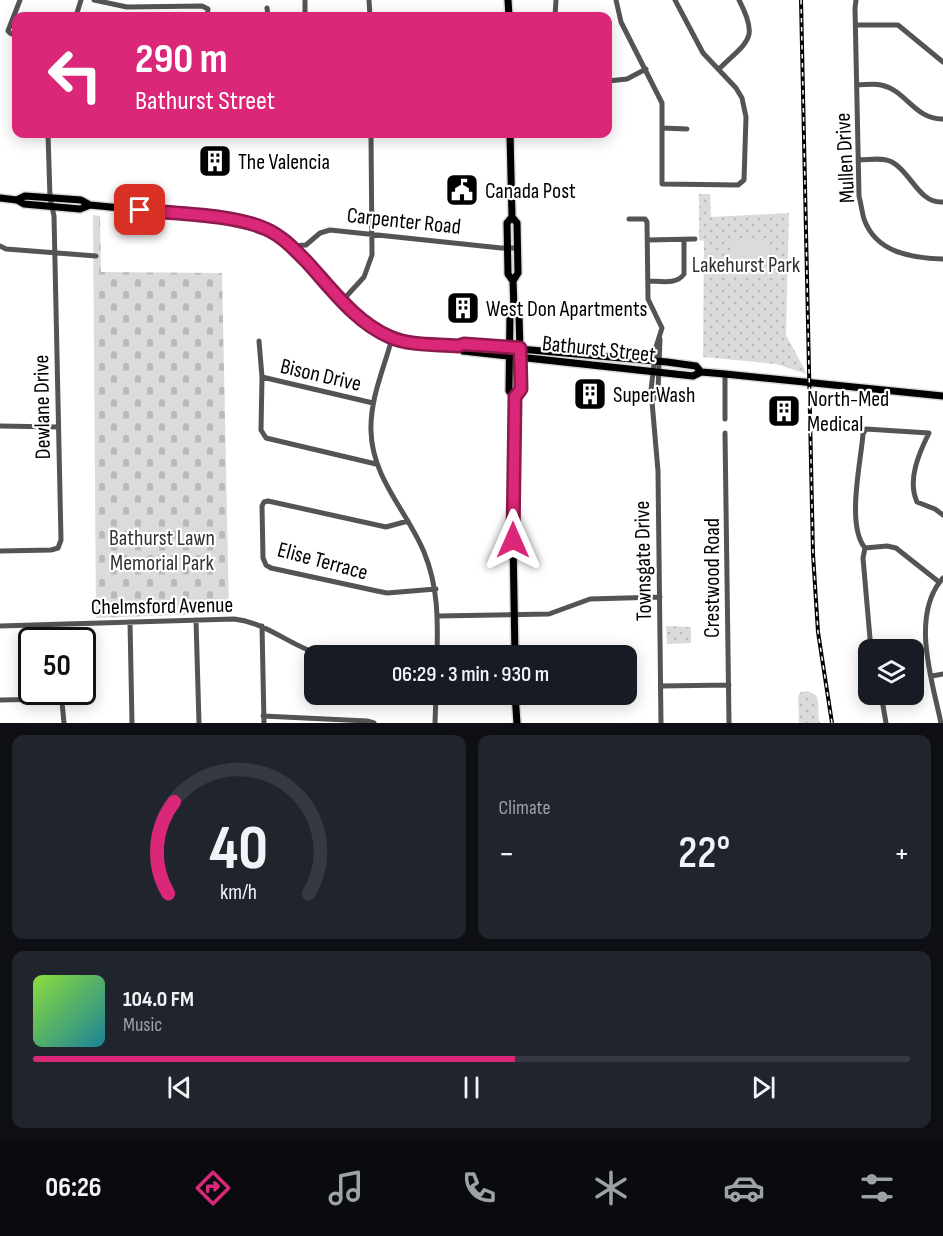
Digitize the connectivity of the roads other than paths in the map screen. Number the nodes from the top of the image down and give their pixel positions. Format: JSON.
{"nodes":[{"id":1,"x":94,"y":0,"type":"edge"},
{"id":2,"x":616,"y":0,"type":"edge"},
{"id":3,"x":675,"y":0,"type":"edge"},
{"id":4,"x":739,"y":0,"type":"edge"},
{"id":5,"x":856,"y":0,"type":"edge"},
{"id":6,"x":267,"y":8,"type":"dead end"},
{"id":7,"x":208,"y":12,"type":"edge"},
{"id":8,"x":268,"y":12,"type":"edge"},
{"id":9,"x":12,"y":21,"type":"edge"},
{"id":10,"x":856,"y":25,"type":"junction"},
{"id":11,"x":12,"y":34,"type":"edge"},
{"id":12,"x":943,"y":62,"type":"edge"},
{"id":13,"x":646,"y":69,"type":"junction"},
{"id":14,"x":719,"y":69,"type":"junction"},
{"id":15,"x":612,"y":81,"type":"edge"},
{"id":16,"x":857,"y":85,"type":"junction"},
{"id":17,"x":943,"y":119,"type":"edge"},
{"id":18,"x":662,"y":128,"type":"junction"},
{"id":19,"x":687,"y":129,"type":"dead end"},
{"id":20,"x":48,"y":138,"type":"edge"},
{"id":21,"x":371,"y":138,"type":"edge"},
{"id":22,"x":510,"y":138,"type":"edge"},
{"id":23,"x":859,"y":160,"type":"junction"},
{"id":24,"x":0,"y":198,"type":"edge"},
{"id":25,"x":50,"y":198,"type":"junction"},
{"id":26,"x":17,"y":200,"type":"junction"},
{"id":27,"x":943,"y":202,"type":"edge"},
{"id":28,"x":90,"y":205,"type":"junction"},
{"id":29,"x":51,"y":207,"type":"junction"},
{"id":30,"x":512,"y":216,"type":"junction"},
{"id":31,"x":629,"y":219,"type":"dead end"},
{"id":32,"x":372,"y":234,"type":"junction"},
{"id":33,"x":695,"y":239,"type":"dead end"},
{"id":34,"x":648,"y":240,"type":"junction"},
{"id":35,"x":684,"y":240,"type":"junction"},
{"id":36,"x":0,"y":246,"type":"edge"},
{"id":37,"x":291,"y":246,"type":"junction"},
{"id":38,"x":508,"y":248,"type":"junction"},
{"id":39,"x":518,"y":248,"type":"junction"},
{"id":40,"x":54,"y":253,"type":"junction"},
{"id":41,"x":96,"y":256,"type":"dead end"},
{"id":42,"x":943,"y":259,"type":"edge"},
{"id":43,"x":513,"y":281,"type":"junction"},
{"id":44,"x":649,"y":281,"type":"junction"},
{"id":45,"x":343,"y":300,"type":"junction"},
{"id":46,"x":513,"y":308,"type":"junction"},
{"id":47,"x":392,"y":338,"type":"junction"},
{"id":48,"x":259,"y":341,"type":"dead end"},
{"id":49,"x":458,"y":346,"type":"junction"},
{"id":50,"x":508,"y":347,"type":"junction"},
{"id":51,"x":520,"y":348,"type":"junction"},
{"id":52,"x":508,"y":356,"type":"junction"},
{"id":53,"x":520,"y":357,"type":"junction"},
{"id":54,"x":657,"y":362,"type":"junction"},
{"id":55,"x":701,"y":372,"type":"junction"},
{"id":56,"x":656,"y":373,"type":"junction"},
{"id":57,"x":724,"y":374,"type":"junction"},
{"id":58,"x":262,"y":377,"type":"junction"},
{"id":59,"x":943,"y":396,"type":"edge"},
{"id":60,"x":515,"y":397,"type":"junction"},
{"id":61,"x":373,"y":403,"type":"junction"},
{"id":62,"x":725,"y":419,"type":"dead end"},
{"id":63,"x":0,"y":426,"type":"edge"},
{"id":64,"x":58,"y":427,"type":"junction"},
{"id":65,"x":726,"y":433,"type":"dead end"},
{"id":66,"x":376,"y":464,"type":"junction"},
{"id":67,"x":943,"y":516,"type":"edge"},
{"id":68,"x":408,"y":521,"type":"junction"},
{"id":69,"x":865,"y":548,"type":"junction"},
{"id":70,"x":0,"y":552,"type":"edge"},
{"id":71,"x":941,"y":580,"type":"edge"},
{"id":72,"x":436,"y":590,"type":"junction"},
{"id":73,"x":660,"y":597,"type":"junction"},
{"id":74,"x":514,"y":615,"type":"junction"},
{"id":75,"x":438,"y":616,"type":"junction"},
{"id":76,"x":196,"y":620,"type":"junction"},
{"id":77,"x":130,"y":622,"type":"junction"},
{"id":78,"x":0,"y":626,"type":"edge"},
{"id":79,"x":262,"y":626,"type":"junction"},
{"id":80,"x":870,"y":639,"type":"edge"},
{"id":81,"x":437,"y":645,"type":"edge"},
{"id":82,"x":515,"y":645,"type":"edge"},
{"id":83,"x":304,"y":648,"type":"edge"},
{"id":84,"x":943,"y":674,"type":"edge"},
{"id":85,"x":932,"y":676,"type":"junction"},
{"id":86,"x":729,"y":685,"type":"junction"},
{"id":87,"x":661,"y":686,"type":"junction"},
{"id":88,"x":0,"y":700,"type":"edge"},
{"id":89,"x":436,"y":705,"type":"edge"},
{"id":90,"x":516,"y":705,"type":"edge"},
{"id":91,"x":882,"y":705,"type":"edge"},
{"id":92,"x":263,"y":716,"type":"junction"},
{"id":93,"x":64,"y":723,"type":"edge"},
{"id":94,"x":132,"y":723,"type":"edge"},
{"id":95,"x":199,"y":723,"type":"edge"},
{"id":96,"x":264,"y":723,"type":"edge"},
{"id":97,"x":374,"y":723,"type":"edge"},
{"id":98,"x":435,"y":723,"type":"edge"},
{"id":99,"x":517,"y":723,"type":"edge"},
{"id":100,"x":661,"y":723,"type":"edge"},
{"id":101,"x":729,"y":723,"type":"edge"},
{"id":102,"x":886,"y":723,"type":"edge"},
{"id":103,"x":941,"y":723,"type":"edge"}],
"edges":[{"from":1,"to":7,"type":"street"},
{"from":2,"to":13,"type":"street"},
{"from":3,"to":14,"type":"street"},
{"from":4,"to":14,"type":"street"},
{"from":5,"to":10,"type":"street","name":"Mullen Drive"},
{"from":6,"to":8,"type":"street"},
{"from":9,"to":11,"type":"street"},
{"from":10,"to":12,"type":"street"},
{"from":10,"to":16,"type":"street","name":"Mullen Drive"},
{"from":13,"to":15,"type":"street"},
{"from":13,"to":18,"type":"street"},
{"from":14,"to":18,"type":"street"},
{"from":16,"to":17,"type":"street"},
{"from":16,"to":23,"type":"street","name":"Mullen Drive"},
{"from":18,"to":19,"type":"street"},
{"from":20,"to":25,"type":"street","name":"Dewlane Drive"},
{"from":21,"to":32,"type":"street"},
{"from":22,"to":30,"type":"main road"},
{"from":23,"to":27,"type":"street"},
{"from":23,"to":42,"type":"street","name":"Mullen Drive"},
{"from":24,"to":26,"type":"main road","name":"Bathurst Street"},
{"from":25,"to":26,"type":"main road","name":"Bathurst Street"},
{"from":25,"to":28,"type":"main road","name":"Bathurst Street"},
{"from":25,"to":29,"type":"street","name":"Dewlane Drive"},
{"from":26,"to":29,"type":"main road","name":"Bathurst Street"},
{"from":28,"to":29,"type":"main road","name":"Bathurst Street"},
{"from":28,"to":37,"type":"main road","name":"Bathurst Street"},
{"from":29,"to":40,"type":"street","name":"Dewlane Drive"},
{"from":30,"to":38,"type":"main road"},
{"from":30,"to":39,"type":"main road"},
{"from":31,"to":34,"type":"street"},
{"from":32,"to":37,"type":"street","name":"Carpenter Road"},
{"from":32,"to":38,"type":"street","name":"Carpenter Road"},
{"from":32,"to":45,"type":"street"},
{"from":33,"to":35,"type":"street"},
{"from":34,"to":35,"type":"street"},
{"from":34,"to":44,"type":"street"},
{"from":35,"to":44,"type":"street"},
{"from":36,"to":40,"type":"street"},
{"from":37,"to":45,"type":"main road","name":"Bathurst Street"},
{"from":38,"to":39,"type":"street","name":"Carpenter Road"},
{"from":38,"to":43,"type":"main road"},
{"from":39,"to":43,"type":"main road"},
{"from":40,"to":41,"type":"street"},
{"from":40,"to":64,"type":"street","name":"Dewlane Drive"},
{"from":43,"to":46,"type":"main road"},
{"from":44,"to":54,"type":"street","name":"Townsgate Drive"},
{"from":45,"to":47,"type":"main road","name":"Bathurst Street"},
{"from":46,"to":50,"type":"main road"},
{"from":46,"to":51,"type":"main road"},
{"from":47,"to":49,"type":"main road","name":"Bathurst Street"},
{"from":47,"to":61,"type":"street"},
{"from":48,"to":58,"type":"street"},
{"from":49,"to":50,"type":"main road","name":"Bathurst Street"},
{"from":49,"to":52,"type":"main road","name":"Bathurst Street"},
{"from":50,"to":51,"type":"main road","name":"Bathurst Street"},
{"from":50,"to":52,"type":"main road"},
{"from":51,"to":53,"type":"main road"},
{"from":51,"to":54,"type":"main road","name":"Bathurst Street"},
{"from":52,"to":53,"type":"main road","name":"Bathurst Street"},
{"from":52,"to":60,"type":"main road"},
{"from":53,"to":56,"type":"main road","name":"Bathurst Street"},
{"from":53,"to":60,"type":"main road"},
{"from":54,"to":55,"type":"main road","name":"Bathurst Street"},
{"from":54,"to":56,"type":"street","name":"Townsgate Drive"},
{"from":55,"to":56,"type":"main road","name":"Bathurst Street"},
{"from":55,"to":57,"type":"main road","name":"Bathurst Street"},
{"from":56,"to":73,"type":"street","name":"Townsgate Drive"},
{"from":57,"to":59,"type":"main road","name":"Bathurst Street"},
{"from":57,"to":62,"type":"street"},
{"from":58,"to":61,"type":"street","name":"Bison Drive"},
{"from":58,"to":66,"type":"street"},
{"from":60,"to":74,"type":"main road"},
{"from":61,"to":66,"type":"street"},
{"from":63,"to":64,"type":"street"},
{"from":64,"to":70,"type":"street","name":"Dewlane Drive"},
{"from":65,"to":86,"type":"street","name":"Crestwood Road"},
{"from":66,"to":68,"type":"street"},
{"from":67,"to":69,"type":"street"},
{"from":68,"to":72,"type":"street"},
{"from":68,"to":72,"type":"street","name":"Elise Terrace"},
{"from":69,"to":71,"type":"street"},
{"from":69,"to":80,"type":"street"},
{"from":71,"to":85,"type":"street"},
{"from":72,"to":75,"type":"street"},
{"from":73,"to":74,"type":"street"},
{"from":73,"to":87,"type":"street","name":"Townsgate Drive"},
{"from":74,"to":75,"type":"street"},
{"from":74,"to":82,"type":"main road"},
{"from":75,"to":81,"type":"street"},
{"from":76,"to":77,"type":"street","name":"Chelmsford Avenue"},
{"from":76,"to":79,"type":"street","name":"Chelmsford Avenue"},
{"from":76,"to":95,"type":"street"},
{"from":77,"to":78,"type":"street","name":"Chelmsford Avenue"},
{"from":77,"to":94,"type":"street"},
{"from":79,"to":83,"type":"street","name":"Chelmsford Avenue"},
{"from":79,"to":92,"type":"street"},
{"from":84,"to":85,"type":"street"},
{"from":85,"to":103,"type":"street"},
{"from":86,"to":87,"type":"street"},
{"from":86,"to":101,"type":"street","name":"Crestwood Road"},
{"from":87,"to":100,"type":"street","name":"Townsgate Drive"},
{"from":88,"to":93,"type":"street"},
{"from":89,"to":98,"type":"street"},
{"from":90,"to":99,"type":"main road"},
{"from":91,"to":102,"type":"street"},
{"from":92,"to":96,"type":"street"},
{"from":92,"to":97,"type":"street"}]}
